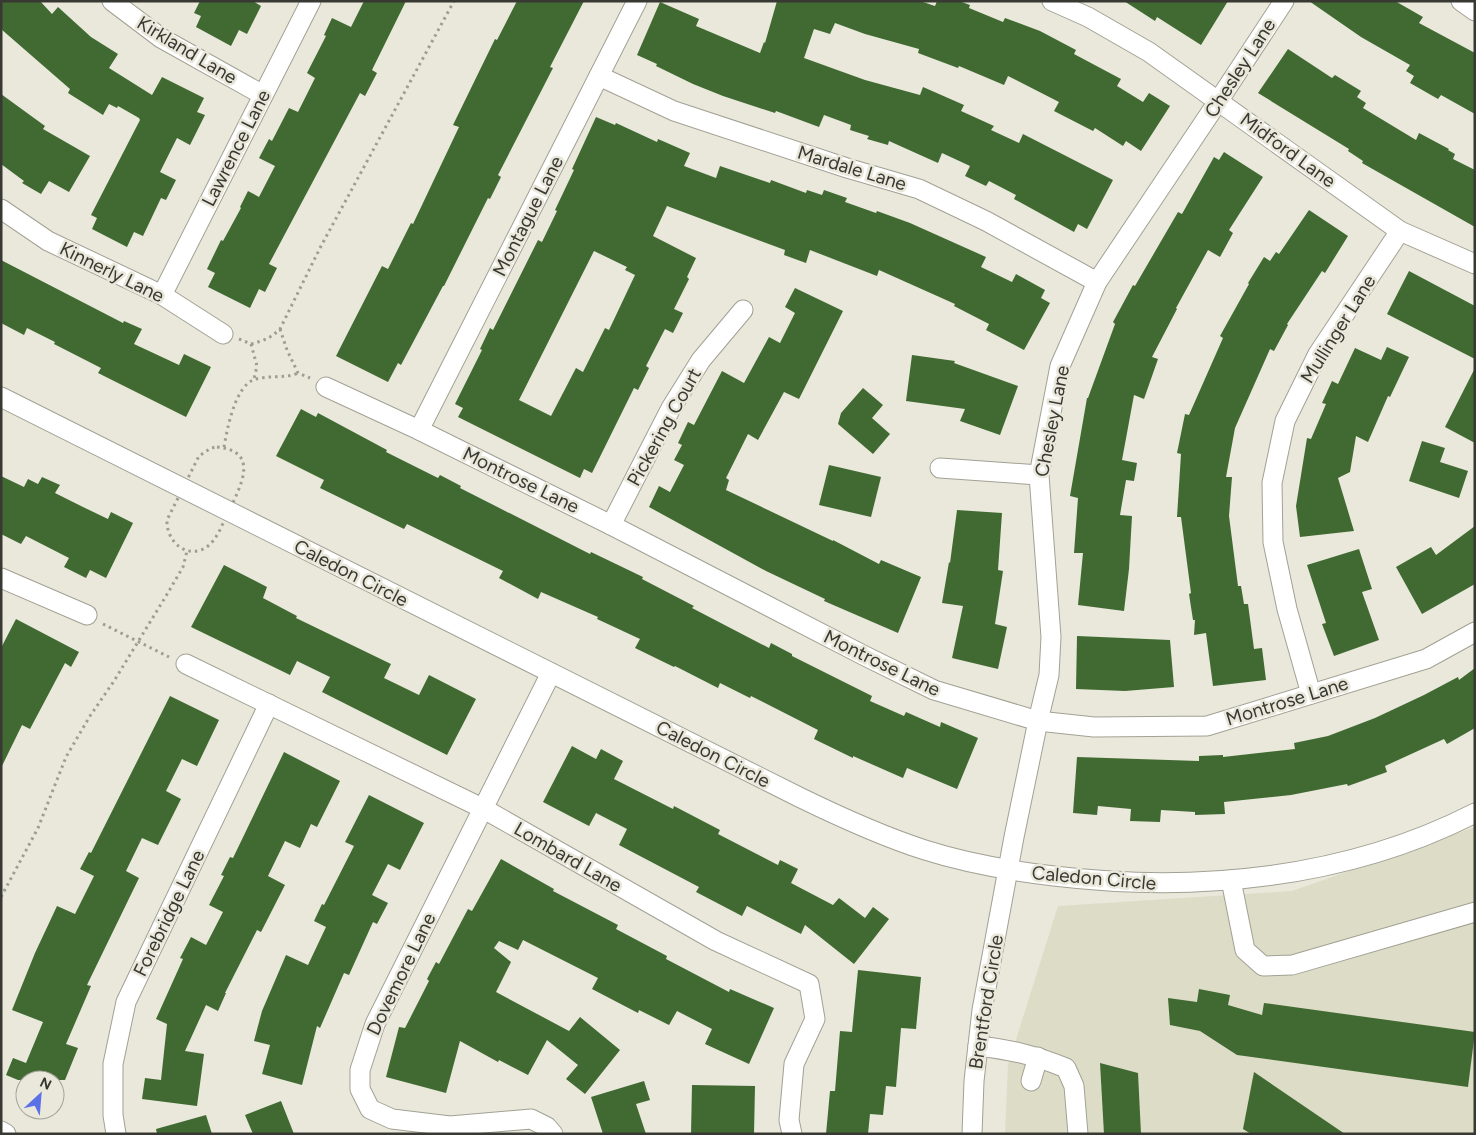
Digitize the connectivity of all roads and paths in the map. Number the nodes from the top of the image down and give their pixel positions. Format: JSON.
{"nodes":[{"id":1,"x":112,"y":1,"type":"edge"},
{"id":2,"x":311,"y":1,"type":"edge"},
{"id":3,"x":454,"y":1,"type":"edge"},
{"id":4,"x":637,"y":1,"type":"edge"},
{"id":5,"x":1052,"y":1,"type":"edge"},
{"id":6,"x":1284,"y":1,"type":"edge"},
{"id":7,"x":1461,"y":1,"type":"edge"},
{"id":8,"x":1475,"y":11,"type":"edge"},
{"id":9,"x":599,"y":76,"type":"junction"},
{"id":10,"x":264,"y":95,"type":"junction"},
{"id":11,"x":1219,"y":100,"type":"junction"},
{"id":12,"x":1,"y":209,"type":"edge"},
{"id":13,"x":1400,"y":231,"type":"junction"},
{"id":14,"x":1475,"y":264,"type":"edge"},
{"id":15,"x":1097,"y":282,"type":"junction"},
{"id":16,"x":162,"y":295,"type":"junction"},
{"id":17,"x":743,"y":310,"type":"dead end"},
{"id":18,"x":280,"y":330,"type":"junction"},
{"id":19,"x":223,"y":334,"type":"joint"},
{"id":20,"x":251,"y":344,"type":"junction"},
{"id":21,"x":298,"y":373,"type":"junction"},
{"id":22,"x":254,"y":379,"type":"junction"},
{"id":23,"x":326,"y":387,"type":"joint"},
{"id":24,"x":1,"y":396,"type":"edge"},
{"id":25,"x":420,"y":430,"type":"junction"},
{"id":26,"x":224,"y":448,"type":"junction"},
{"id":27,"x":940,"y":468,"type":"dead end"},
{"id":28,"x":1039,"y":475,"type":"junction"},
{"id":29,"x":182,"y":488,"type":"junction"},
{"id":30,"x":228,"y":511,"type":"junction"},
{"id":31,"x":611,"y":525,"type":"junction"},
{"id":32,"x":187,"y":551,"type":"junction"},
{"id":33,"x":3,"y":583,"type":"edge"},
{"id":34,"x":87,"y":616,"type":"joint"},
{"id":35,"x":1475,"y":632,"type":"edge"},
{"id":36,"x":137,"y":642,"type":"junction"},
{"id":37,"x":186,"y":664,"type":"joint"},
{"id":38,"x":551,"y":673,"type":"junction"},
{"id":39,"x":1311,"y":694,"type":"junction"},
{"id":40,"x":269,"y":704,"type":"junction"},
{"id":41,"x":1038,"y":721,"type":"junction"},
{"id":42,"x":484,"y":809,"type":"junction"},
{"id":43,"x":1474,"y":816,"type":"edge"},
{"id":44,"x":1008,"y":870,"type":"junction"},
{"id":45,"x":1231,"y":880,"type":"junction"},
{"id":46,"x":1,"y":897,"type":"edge"},
{"id":47,"x":1475,"y":912,"type":"edge"},
{"id":48,"x":978,"y":1046,"type":"junction"},
{"id":49,"x":1038,"y":1057,"type":"junction"},
{"id":50,"x":1031,"y":1081,"type":"dead end"},
{"id":51,"x":1,"y":1131,"type":"edge"},
{"id":52,"x":6,"y":1134,"type":"edge"},
{"id":53,"x":116,"y":1134,"type":"edge"},
{"id":54,"x":553,"y":1134,"type":"edge"},
{"id":55,"x":792,"y":1134,"type":"edge"},
{"id":56,"x":972,"y":1134,"type":"edge"},
{"id":57,"x":1078,"y":1134,"type":"edge"}],
"edges":[{"from":1,"to":10,"type":"street","name":"Kirkland Lane"},
{"from":2,"to":10,"type":"street","name":"Lawrence Lane"},
{"from":3,"to":18,"type":"path"},
{"from":4,"to":9,"type":"street","name":"Montague Lane"},
{"from":5,"to":11,"type":"street","name":"Midford Lane"},
{"from":6,"to":11,"type":"street","name":"Chesley Lane"},
{"from":7,"to":8,"type":"street"},
{"from":9,"to":15,"type":"street","name":"Mardale Lane"},
{"from":9,"to":25,"type":"street","name":"Montague Lane"},
{"from":10,"to":16,"type":"street","name":"Lawrence Lane"},
{"from":11,"to":13,"type":"street","name":"Midford Lane"},
{"from":11,"to":15,"type":"street","name":"Chesley Lane"},
{"from":12,"to":16,"type":"street","name":"Kinnerly Lane"},
{"from":13,"to":14,"type":"street","name":"Midford Lane"},
{"from":13,"to":39,"type":"street","name":"Mullinger Lane"},
{"from":15,"to":28,"type":"street","name":"Chesley Lane"},
{"from":16,"to":19,"type":"street","name":"Kinnerly Lane"},
{"from":17,"to":31,"type":"street","name":"Pickering Court"},
{"from":18,"to":20,"type":"path"},
{"from":18,"to":21,"type":"path"},
{"from":19,"to":20,"type":"path"},
{"from":20,"to":22,"type":"path"},
{"from":21,"to":22,"type":"path"},
{"from":21,"to":23,"type":"path"},
{"from":22,"to":26,"type":"path"},
{"from":23,"to":25,"type":"street","name":"Montrose Lane"},
{"from":24,"to":29,"type":"street","name":"Caledon Circle"},
{"from":25,"to":31,"type":"street","name":"Montrose Lane"},
{"from":26,"to":29,"type":"path"},
{"from":26,"to":30,"type":"path"},
{"from":27,"to":28,"type":"street"},
{"from":28,"to":41,"type":"street","name":"Chesley Lane"},
{"from":29,"to":30,"type":"street","name":"Caledon Circle"},
{"from":29,"to":32,"type":"path"},
{"from":30,"to":32,"type":"path"},
{"from":30,"to":38,"type":"street","name":"Caledon Circle"},
{"from":31,"to":41,"type":"street","name":"Montrose Lane"},
{"from":32,"to":36,"type":"path"},
{"from":33,"to":34,"type":"street"},
{"from":34,"to":36,"type":"path"},
{"from":35,"to":39,"type":"street","name":"Montrose Lane"},
{"from":36,"to":37,"type":"path"},
{"from":36,"to":46,"type":"path"},
{"from":37,"to":40,"type":"street","name":"Lombard Lane"},
{"from":38,"to":42,"type":"street","name":"Dovemore Lane"},
{"from":38,"to":44,"type":"street","name":"Caledon Circle"},
{"from":39,"to":41,"type":"street","name":"Montrose Lane"},
{"from":40,"to":42,"type":"street","name":"Lombard Lane"},
{"from":40,"to":53,"type":"street","name":"Forebridge Lane"},
{"from":41,"to":44,"type":"street","name":"Chesley Lane"},
{"from":42,"to":54,"type":"street","name":"Dovemore Lane"},
{"from":42,"to":55,"type":"street","name":"Lombard Lane"},
{"from":43,"to":45,"type":"street","name":"Caledon Circle"},
{"from":44,"to":45,"type":"street","name":"Caledon Circle"},
{"from":44,"to":48,"type":"street","name":"Brentford Circle"},
{"from":45,"to":47,"type":"street"},
{"from":48,"to":49,"type":"street"},
{"from":48,"to":56,"type":"street","name":"Brentford Circle"},
{"from":49,"to":50,"type":"street"},
{"from":49,"to":57,"type":"street"},
{"from":51,"to":52,"type":"street"}]}
